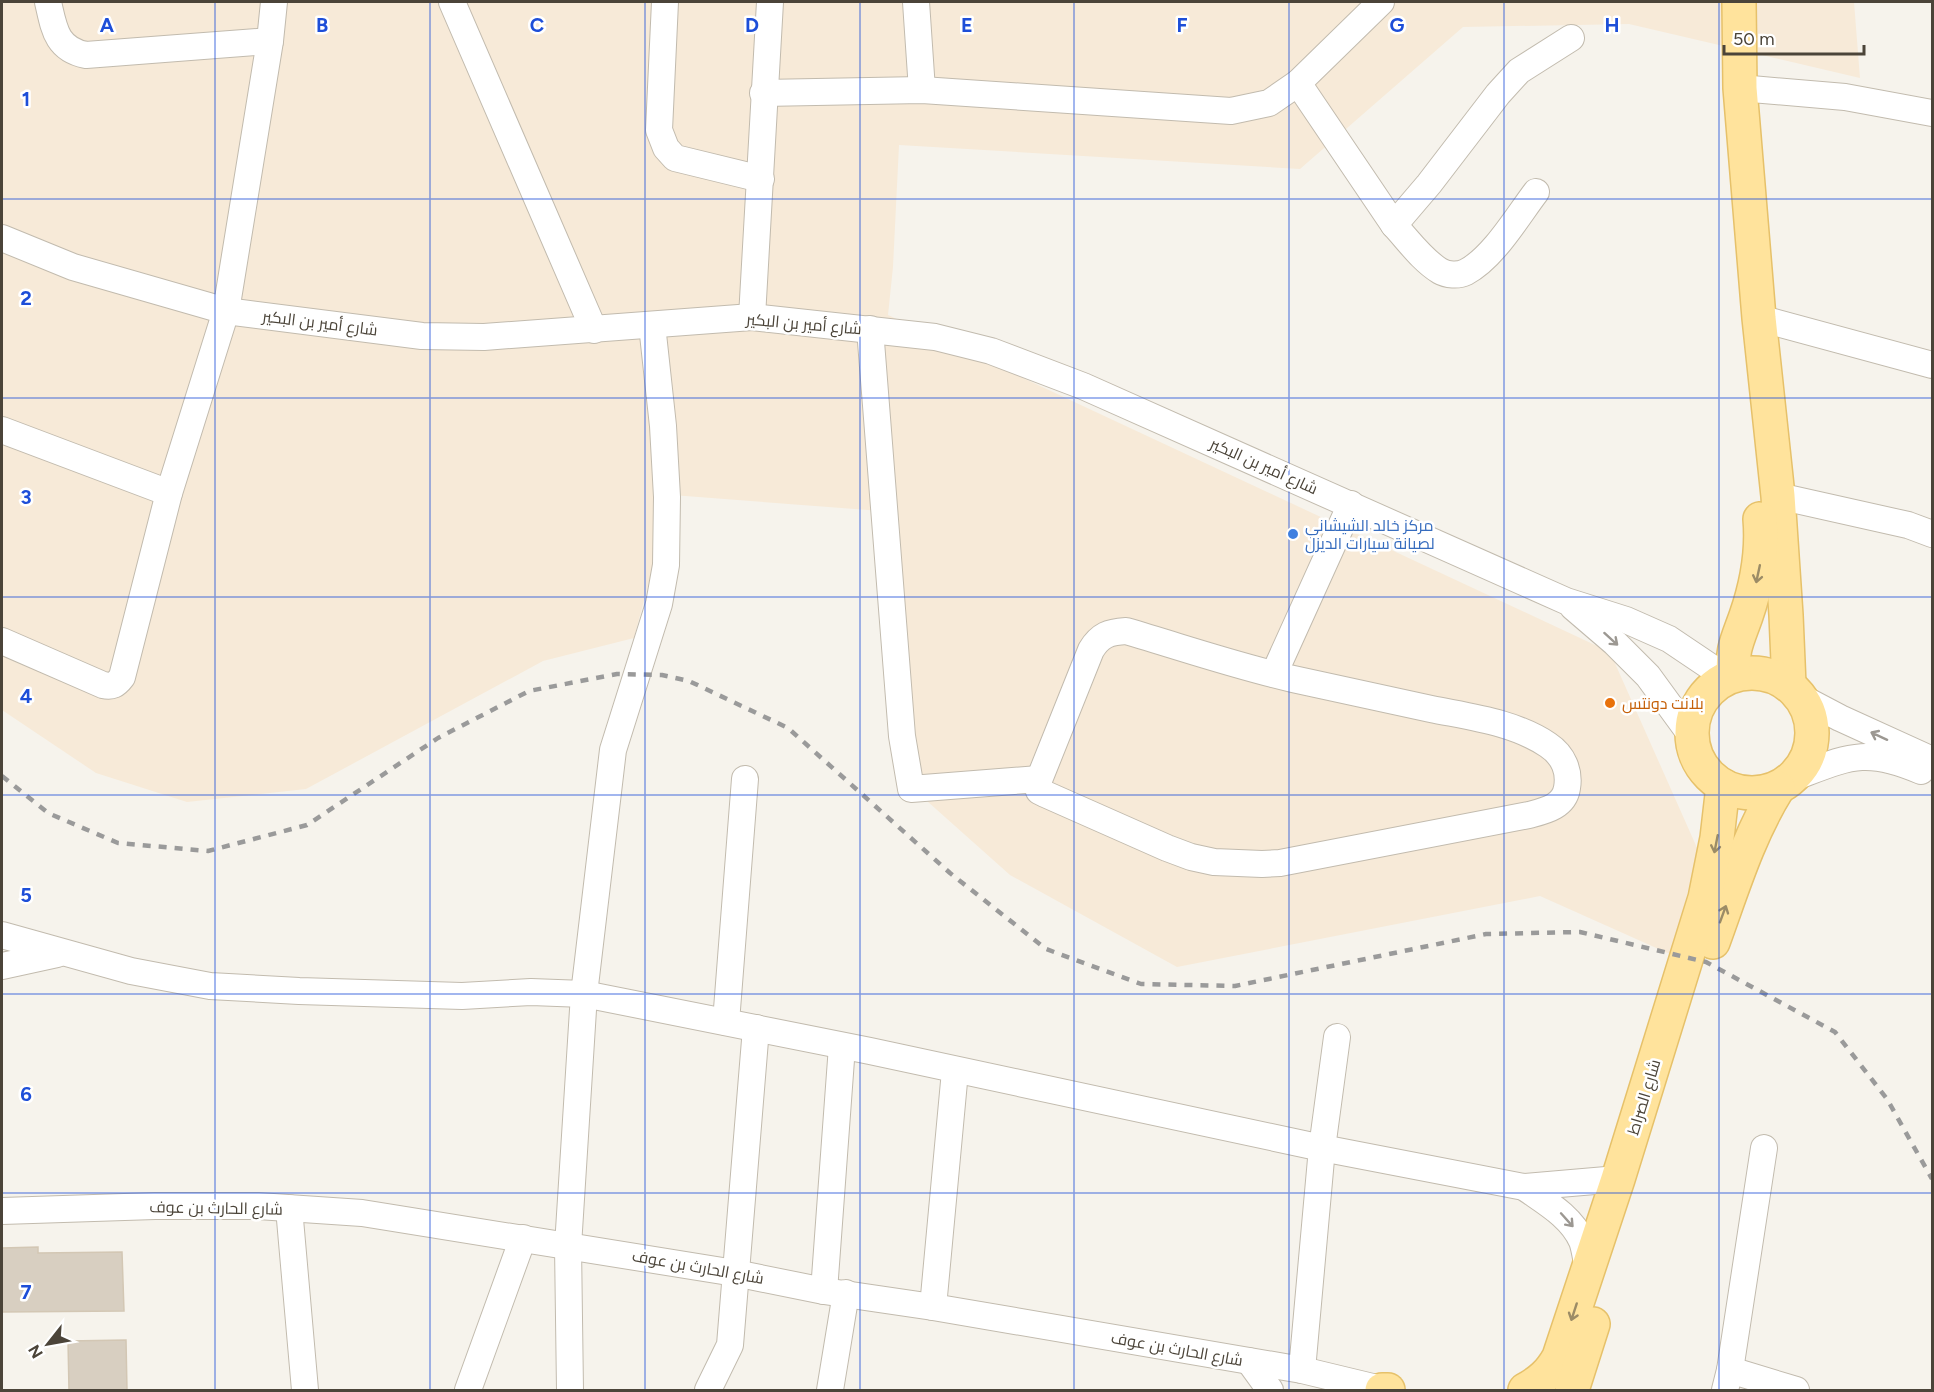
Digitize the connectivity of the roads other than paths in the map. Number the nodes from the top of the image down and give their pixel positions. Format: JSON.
{"nodes":[{"id":1,"x":48,"y":2,"type":"edge"},
{"id":2,"x":274,"y":2,"type":"edge"},
{"id":3,"x":452,"y":2,"type":"edge"},
{"id":4,"x":665,"y":2,"type":"edge"},
{"id":5,"x":770,"y":2,"type":"edge"},
{"id":6,"x":916,"y":2,"type":"edge"},
{"id":7,"x":1381,"y":2,"type":"edge"},
{"id":8,"x":1724,"y":2,"type":"edge"},
{"id":9,"x":1739,"y":2,"type":"edge"},
{"id":10,"x":1570,"y":38,"type":"dead end"},
{"id":11,"x":270,"y":41,"type":"junction"},
{"id":12,"x":1298,"y":82,"type":"junction"},
{"id":13,"x":1740,"y":88,"type":"junction"},
{"id":14,"x":922,"y":90,"type":"junction"},
{"id":15,"x":763,"y":93,"type":"junction"},
{"id":16,"x":1932,"y":113,"type":"edge"},
{"id":17,"x":761,"y":179,"type":"junction"},
{"id":18,"x":1536,"y":192,"type":"dead end"},
{"id":19,"x":1394,"y":225,"type":"junction"},
{"id":20,"x":2,"y":238,"type":"edge"},
{"id":21,"x":226,"y":311,"type":"junction"},
{"id":22,"x":752,"y":317,"type":"junction"},
{"id":23,"x":1759,"y":318,"type":"junction"},
{"id":24,"x":652,"y":325,"type":"junction"},
{"id":25,"x":870,"y":329,"type":"junction"},
{"id":26,"x":594,"y":330,"type":"junction"},
{"id":27,"x":1932,"y":365,"type":"edge"},
{"id":28,"x":2,"y":430,"type":"edge"},
{"id":29,"x":169,"y":493,"type":"junction"},
{"id":30,"x":1778,"y":496,"type":"junction"},
{"id":31,"x":1351,"y":504,"type":"junction"},
{"id":32,"x":1932,"y":534,"type":"edge"},
{"id":33,"x":1566,"y":601,"type":"junction"},
{"id":34,"x":2,"y":641,"type":"edge"},
{"id":35,"x":1274,"y":674,"type":"junction"},
{"id":36,"x":1730,"y":676,"type":"junction"},
{"id":37,"x":1795,"y":691,"type":"junction"},
{"id":38,"x":1691,"y":735,"type":"junction"},
{"id":39,"x":1932,"y":760,"type":"edge"},
{"id":40,"x":1932,"y":776,"type":"edge"},
{"id":41,"x":745,"y":779,"type":"dead end"},
{"id":42,"x":1039,"y":779,"type":"junction"},
{"id":43,"x":1787,"y":783,"type":"junction"},
{"id":44,"x":1723,"y":786,"type":"junction"},
{"id":45,"x":2,"y":935,"type":"edge"},
{"id":46,"x":62,"y":953,"type":"junction"},
{"id":47,"x":2,"y":966,"type":"edge"},
{"id":48,"x":584,"y":994,"type":"junction"},
{"id":49,"x":726,"y":1022,"type":"junction"},
{"id":50,"x":756,"y":1028,"type":"junction"},
{"id":51,"x":1337,"y":1036,"type":"dead end"},
{"id":52,"x":842,"y":1046,"type":"junction"},
{"id":53,"x":955,"y":1071,"type":"junction"},
{"id":54,"x":1322,"y":1148,"type":"junction"},
{"id":55,"x":1764,"y":1148,"type":"dead end"},
{"id":56,"x":1618,"y":1179,"type":"junction"},
{"id":57,"x":1524,"y":1187,"type":"junction"},
{"id":58,"x":289,"y":1208,"type":"junction"},
{"id":59,"x":2,"y":1211,"type":"edge"},
{"id":60,"x":523,"y":1238,"type":"junction"},
{"id":61,"x":568,"y":1246,"type":"junction"},
{"id":62,"x":1588,"y":1268,"type":"junction"},
{"id":63,"x":735,"y":1273,"type":"junction"},
{"id":64,"x":835,"y":1292,"type":"junction"},
{"id":65,"x":933,"y":1306,"type":"junction"},
{"id":66,"x":1249,"y":1361,"type":"junction"},
{"id":67,"x":1302,"y":1370,"type":"junction"},
{"id":68,"x":1727,"y":1380,"type":"edge"},
{"id":69,"x":1579,"y":1383,"type":"edge"},
{"id":70,"x":305,"y":1390,"type":"edge"},
{"id":71,"x":468,"y":1390,"type":"edge"},
{"id":72,"x":570,"y":1390,"type":"edge"},
{"id":73,"x":708,"y":1390,"type":"edge"},
{"id":74,"x":830,"y":1390,"type":"edge"},
{"id":75,"x":1270,"y":1390,"type":"edge"},
{"id":76,"x":1385,"y":1390,"type":"edge"},
{"id":77,"x":1525,"y":1390,"type":"edge"},
{"id":78,"x":1796,"y":1390,"type":"edge"}],
"edges":[{"from":1,"to":11,"type":"street"},
{"from":2,"to":11,"type":"street"},
{"from":3,"to":26,"type":"street"},
{"from":4,"to":17,"type":"street"},
{"from":5,"to":15,"type":"street"},
{"from":6,"to":14,"type":"street"},
{"from":7,"to":12,"type":"street"},
{"from":8,"to":36,"type":"main road","one_way":true},
{"from":9,"to":13,"type":"main road"},
{"from":10,"to":19,"type":"street"},
{"from":11,"to":21,"type":"street"},
{"from":12,"to":14,"type":"street"},
{"from":12,"to":19,"type":"street"},
{"from":13,"to":16,"type":"street"},
{"from":13,"to":23,"type":"main road"},
{"from":14,"to":15,"type":"street"},
{"from":15,"to":17,"type":"street"},
{"from":17,"to":22,"type":"street"},
{"from":18,"to":19,"type":"street"},
{"from":20,"to":21,"type":"street","name":"شارع أمير بن البكير"},
{"from":21,"to":26,"type":"street","name":"شارع أمير بن البكير"},
{"from":21,"to":29,"type":"street"},
{"from":22,"to":24,"type":"street","name":"شارع أمير بن البكير"},
{"from":22,"to":25,"type":"street","name":"شارع أمير بن البكير"},
{"from":23,"to":27,"type":"street"},
{"from":23,"to":30,"type":"main road"},
{"from":24,"to":26,"type":"street","name":"شارع أمير بن البكير"},
{"from":24,"to":48,"type":"street"},
{"from":25,"to":31,"type":"street","name":"شارع أمير بن البكير"},
{"from":25,"to":42,"type":"street"},
{"from":28,"to":29,"type":"street"},
{"from":29,"to":34,"type":"street"},
{"from":30,"to":32,"type":"street"},
{"from":30,"to":37,"type":"main road"},
{"from":31,"to":33,"type":"street","name":"شارع أمير بن البكير"},
{"from":31,"to":35,"type":"street"},
{"from":33,"to":36,"type":"street","name":"شارع أمير بن البكير"},
{"from":33,"to":38,"type":"street","name":"شارع أمير بن البكير","one_way":true},
{"from":35,"to":42,"type":"street"},
{"from":35,"to":42,"type":"street"},
{"from":36,"to":37,"type":"main road"},
{"from":36,"to":38,"type":"main road"},
{"from":39,"to":37,"type":"street","one_way":true},
{"from":37,"to":43,"type":"main road"},
{"from":38,"to":44,"type":"main road"},
{"from":40,"to":43,"type":"street"},
{"from":41,"to":49,"type":"street"},
{"from":43,"to":44,"type":"main road"},
{"from":69,"to":43,"type":"main road","name":"شارع الصراط","one_way":true},
{"from":44,"to":56,"type":"main road","name":"شارع الصراط","one_way":true},
{"from":45,"to":46,"type":"street"},
{"from":46,"to":47,"type":"street"},
{"from":46,"to":48,"type":"street"},
{"from":48,"to":49,"type":"street"},
{"from":48,"to":61,"type":"street"},
{"from":49,"to":50,"type":"street"},
{"from":50,"to":52,"type":"street"},
{"from":50,"to":63,"type":"street"},
{"from":51,"to":54,"type":"street"},
{"from":52,"to":53,"type":"street"},
{"from":52,"to":64,"type":"street"},
{"from":53,"to":54,"type":"street"},
{"from":53,"to":65,"type":"street"},
{"from":54,"to":57,"type":"street"},
{"from":54,"to":67,"type":"street"},
{"from":55,"to":68,"type":"street"},
{"from":56,"to":57,"type":"street"},
{"from":56,"to":62,"type":"main road","name":"شارع الصراط"},
{"from":57,"to":62,"type":"street","one_way":true},
{"from":58,"to":59,"type":"street","name":"شارع الحارث بن عوف"},
{"from":58,"to":60,"type":"street","name":"شارع الحارث بن عوف"},
{"from":58,"to":70,"type":"street"},
{"from":60,"to":61,"type":"street","name":"شارع الحارث بن عوف"},
{"from":60,"to":71,"type":"street"},
{"from":61,"to":63,"type":"street","name":"شارع الحارث بن عوف"},
{"from":61,"to":72,"type":"street"},
{"from":62,"to":77,"type":"main road","name":"شارع الصراط","one_way":true},
{"from":63,"to":64,"type":"street","name":"شارع الحارث بن عوف"},
{"from":63,"to":73,"type":"street"},
{"from":64,"to":65,"type":"street","name":"شارع الحارث بن عوف"},
{"from":64,"to":74,"type":"street"},
{"from":65,"to":66,"type":"street","name":"شارع الحارث بن عوف"},
{"from":66,"to":67,"type":"street","name":"شارع الحارث بن عوف"},
{"from":66,"to":75,"type":"street"},
{"from":67,"to":76,"type":"street","name":"شارع الحارث بن عوف"},
{"from":68,"to":78,"type":"street"}]}
